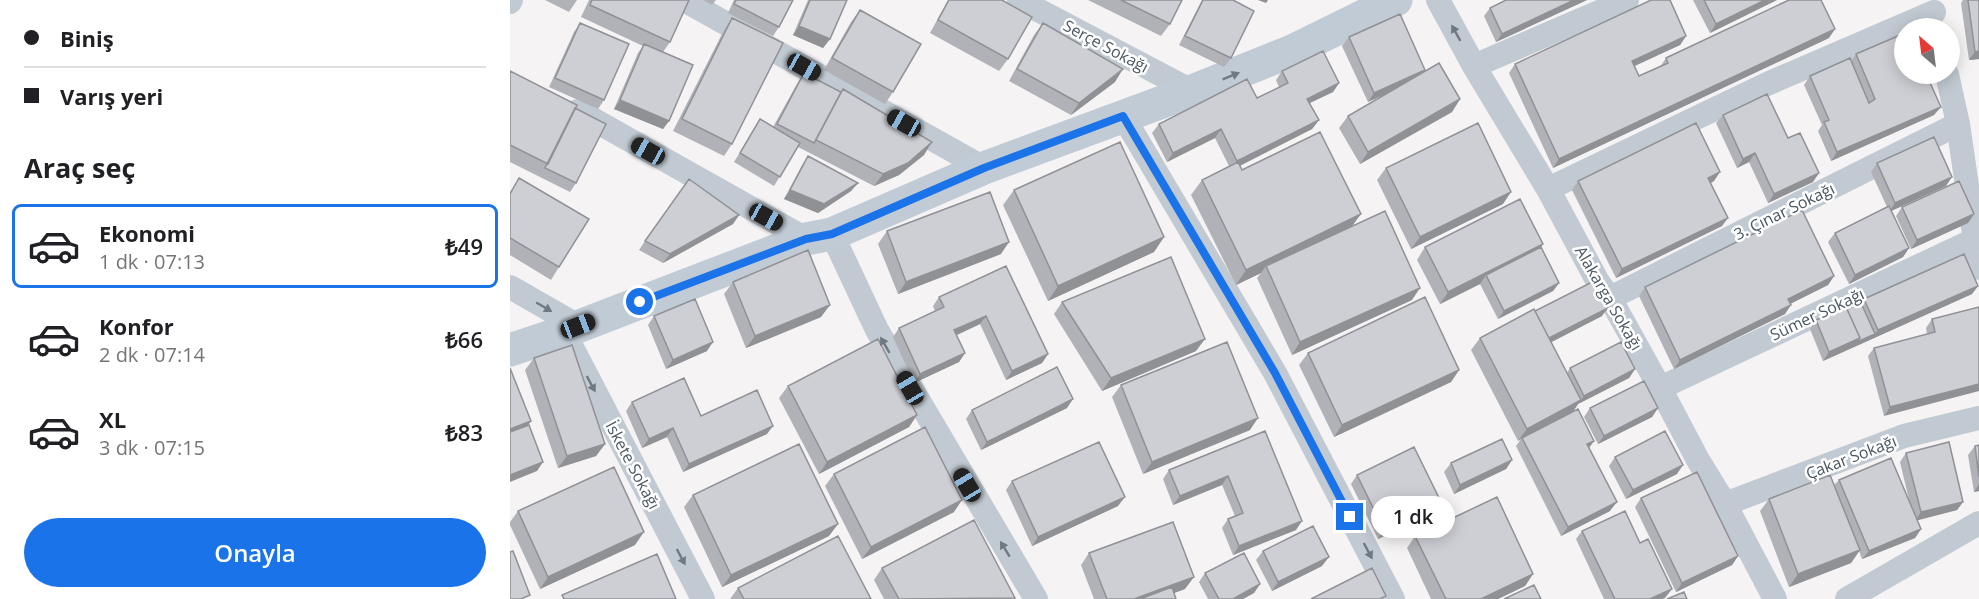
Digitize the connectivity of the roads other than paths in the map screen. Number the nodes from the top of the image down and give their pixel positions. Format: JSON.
{"nodes":[{"id":1,"x":684,"y":0,"type":"edge"},
{"id":2,"x":1019,"y":0,"type":"edge"},
{"id":3,"x":1396,"y":0,"type":"edge"},
{"id":4,"x":1437,"y":0,"type":"edge"},
{"id":5,"x":1627,"y":0,"type":"edge"},
{"id":6,"x":1934,"y":14,"type":"edge"},
{"id":7,"x":1474,"y":66,"type":"junction"},
{"id":8,"x":1949,"y":84,"type":"edge"},
{"id":9,"x":1192,"y":91,"type":"junction"},
{"id":10,"x":561,"y":102,"type":"edge"},
{"id":11,"x":1123,"y":116,"type":"junction"},
{"id":12,"x":1958,"y":124,"type":"junction"},
{"id":13,"x":984,"y":168,"type":"junction"},
{"id":14,"x":1548,"y":189,"type":"junction"},
{"id":15,"x":819,"y":237,"type":"junction"},
{"id":16,"x":1974,"y":240,"type":"junction"},
{"id":17,"x":1979,"y":268,"type":"edge"},
{"id":18,"x":510,"y":287,"type":"edge"},
{"id":19,"x":1611,"y":297,"type":"junction"},
{"id":20,"x":571,"y":329,"type":"junction"},
{"id":21,"x":510,"y":350,"type":"edge"},
{"id":22,"x":1660,"y":388,"type":"junction"},
{"id":23,"x":1979,"y":418,"type":"edge"},
{"id":24,"x":1725,"y":504,"type":"junction"},
{"id":25,"x":1979,"y":523,"type":"edge"},
{"id":26,"x":703,"y":599,"type":"edge"},
{"id":27,"x":1036,"y":599,"type":"edge"},
{"id":28,"x":1393,"y":599,"type":"edge"},
{"id":29,"x":1775,"y":599,"type":"edge"},
{"id":30,"x":1847,"y":599,"type":"edge"}],
"edges":[{"from":1,"to":13,"type":"street"},
{"from":2,"to":9,"type":"street","name":"Serçe Sokağı"},
{"from":9,"to":3,"type":"street","one_way":true},
{"from":7,"to":4,"type":"street","name":"Alakarga Sokağı","one_way":true},
{"from":5,"to":7,"type":"street"},
{"from":6,"to":14,"type":"street"},
{"from":7,"to":14,"type":"street","name":"Alakarga Sokağı"},
{"from":8,"to":12,"type":"street"},
{"from":9,"to":11,"type":"street"},
{"from":10,"to":15,"type":"street"},
{"from":11,"to":13,"type":"street"},
{"from":11,"to":28,"type":"street","one_way":true},
{"from":12,"to":16,"type":"street"},
{"from":12,"to":19,"type":"street","name":"3. Çınar Sokağı"},
{"from":13,"to":15,"type":"street"},
{"from":14,"to":19,"type":"street","name":"Alakarga Sokağı"},
{"from":15,"to":20,"type":"street"},
{"from":27,"to":15,"type":"street","one_way":true},
{"from":16,"to":17,"type":"street"},
{"from":16,"to":22,"type":"street","name":"Sümer Sokağı"},
{"from":18,"to":20,"type":"street","one_way":true},
{"from":19,"to":22,"type":"street","name":"Alakarga Sokağı"},
{"from":20,"to":21,"type":"street"},
{"from":20,"to":26,"type":"street","name":"İskete Sokağı","one_way":true},
{"from":22,"to":24,"type":"street","name":"Alakarga Sokağı"},
{"from":23,"to":24,"type":"street","name":"Çakar Sokağı"},
{"from":24,"to":29,"type":"street","name":"Alakarga Sokağı"},
{"from":25,"to":30,"type":"street"}]}
